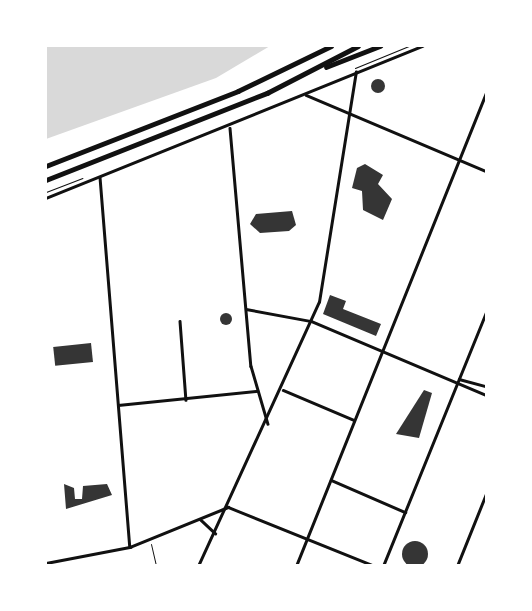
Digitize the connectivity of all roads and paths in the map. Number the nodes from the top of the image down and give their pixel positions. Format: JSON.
{"nodes":[{"id":1,"x":329,"y":46,"type":"edge"},
{"id":2,"x":358,"y":46,"type":"edge"},
{"id":3,"x":380,"y":46,"type":"edge"},
{"id":4,"x":422,"y":46,"type":"edge"},
{"id":5,"x":356,"y":72,"type":"junction"},
{"id":6,"x":305,"y":75,"type":"junction"},
{"id":7,"x":486,"y":93,"type":"edge"},
{"id":8,"x":306,"y":95,"type":"junction"},
{"id":9,"x":352,"y":117,"type":"junction"},
{"id":10,"x":230,"y":128,"type":"junction"},
{"id":11,"x":460,"y":160,"type":"junction"},
{"id":12,"x":46,"y":166,"type":"edge"},
{"id":13,"x":486,"y":171,"type":"edge"},
{"id":14,"x":100,"y":177,"type":"junction"},
{"id":15,"x":46,"y":180,"type":"edge"},
{"id":16,"x":46,"y":198,"type":"edge"},
{"id":17,"x":246,"y":309,"type":"junction"},
{"id":18,"x":486,"y":312,"type":"edge"},
{"id":19,"x":180,"y":321,"type":"dead end"},
{"id":20,"x":311,"y":321,"type":"junction"},
{"id":21,"x":384,"y":349,"type":"junction"},
{"id":22,"x":459,"y":379,"type":"junction"},
{"id":23,"x":486,"y":386,"type":"edge"},
{"id":24,"x":283,"y":390,"type":"junction"},
{"id":25,"x":257,"y":391,"type":"junction"},
{"id":26,"x":486,"y":395,"type":"edge"},
{"id":27,"x":186,"y":400,"type":"junction"},
{"id":28,"x":118,"y":405,"type":"junction"},
{"id":29,"x":355,"y":420,"type":"junction"},
{"id":30,"x":268,"y":424,"type":"junction"},
{"id":31,"x":330,"y":480,"type":"junction"},
{"id":32,"x":486,"y":494,"type":"edge"},
{"id":33,"x":228,"y":507,"type":"junction"},
{"id":34,"x":405,"y":512,"type":"junction"},
{"id":35,"x":200,"y":519,"type":"junction"},
{"id":36,"x":215,"y":533,"type":"junction"},
{"id":37,"x":307,"y":538,"type":"junction"},
{"id":38,"x":151,"y":544,"type":"dead end"},
{"id":39,"x":130,"y":547,"type":"junction"},
{"id":40,"x":46,"y":563,"type":"edge"},
{"id":41,"x":156,"y":565,"type":"edge"},
{"id":42,"x":198,"y":565,"type":"edge"},
{"id":43,"x":296,"y":565,"type":"edge"},
{"id":44,"x":375,"y":565,"type":"edge"},
{"id":45,"x":383,"y":565,"type":"edge"},
{"id":46,"x":457,"y":565,"type":"edge"}],
"edges":[{"from":1,"to":12,"type":"highway"},
{"from":2,"to":6,"type":"highway"},
{"from":3,"to":6,"type":"highway"},
{"from":4,"to":5,"type":"street"},
{"from":5,"to":8,"type":"street"},
{"from":5,"to":9,"type":"street"},
{"from":6,"to":15,"type":"highway"},
{"from":7,"to":11,"type":"street"},
{"from":8,"to":9,"type":"street"},
{"from":8,"to":10,"type":"street"},
{"from":9,"to":11,"type":"street"},
{"from":9,"to":20,"type":"street"},
{"from":10,"to":14,"type":"street"},
{"from":10,"to":17,"type":"street"},
{"from":11,"to":13,"type":"street"},
{"from":11,"to":21,"type":"street"},
{"from":14,"to":16,"type":"street"},
{"from":14,"to":28,"type":"street"},
{"from":17,"to":20,"type":"street"},
{"from":17,"to":25,"type":"street"},
{"from":18,"to":22,"type":"street"},
{"from":19,"to":27,"type":"street"},
{"from":20,"to":21,"type":"street"},
{"from":20,"to":24,"type":"street"},
{"from":21,"to":22,"type":"street"},
{"from":21,"to":29,"type":"street"},
{"from":22,"to":23,"type":"street"},
{"from":22,"to":26,"type":"street"},
{"from":22,"to":34,"type":"street"},
{"from":24,"to":29,"type":"street"},
{"from":24,"to":30,"type":"street"},
{"from":25,"to":27,"type":"street"},
{"from":25,"to":30,"type":"street"},
{"from":27,"to":28,"type":"street"},
{"from":28,"to":39,"type":"street"},
{"from":29,"to":31,"type":"street"},
{"from":30,"to":33,"type":"street"},
{"from":31,"to":34,"type":"street"},
{"from":31,"to":37,"type":"street"},
{"from":32,"to":46,"type":"street"},
{"from":33,"to":35,"type":"street"},
{"from":33,"to":36,"type":"street"},
{"from":33,"to":37,"type":"street"},
{"from":34,"to":45,"type":"street"},
{"from":35,"to":36,"type":"street"},
{"from":35,"to":39,"type":"street"},
{"from":36,"to":42,"type":"street"},
{"from":37,"to":43,"type":"street"},
{"from":37,"to":44,"type":"street"},
{"from":38,"to":41,"type":"path"},
{"from":39,"to":40,"type":"street"}]}
